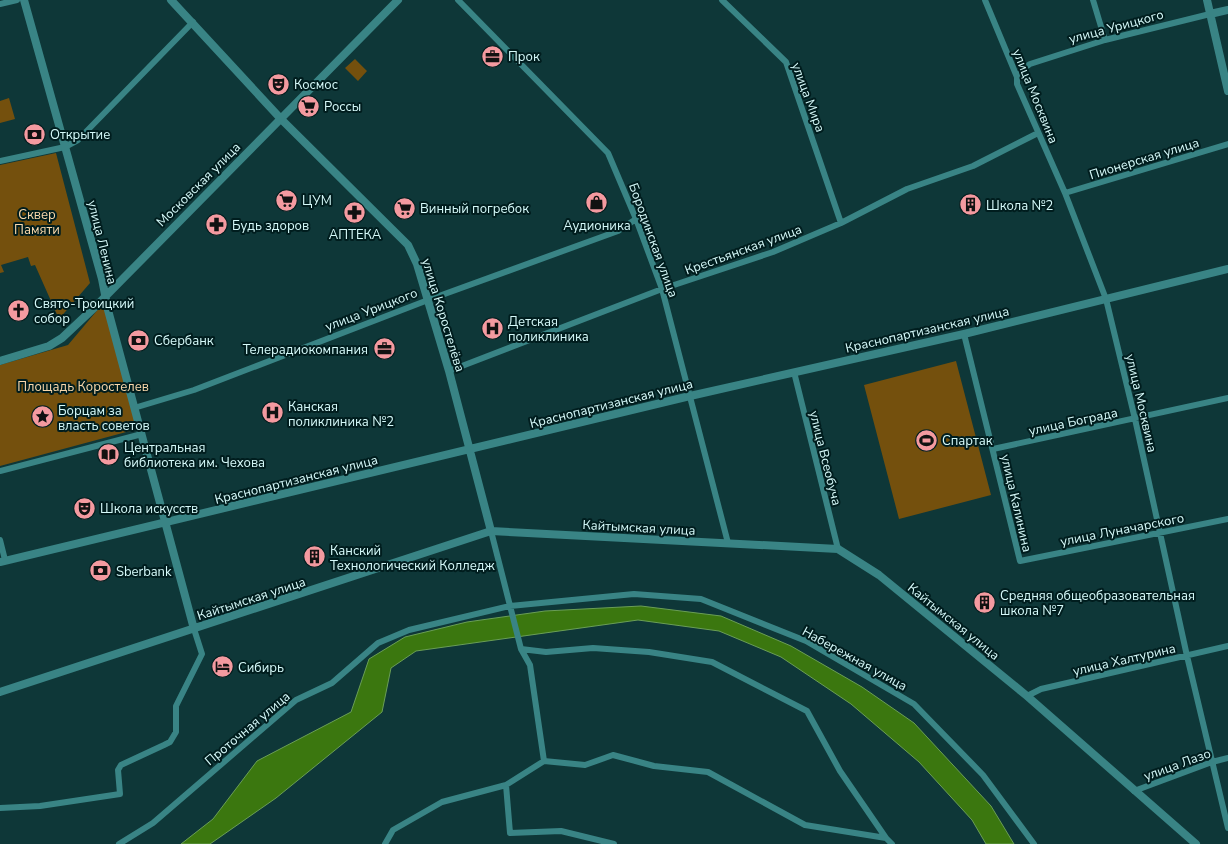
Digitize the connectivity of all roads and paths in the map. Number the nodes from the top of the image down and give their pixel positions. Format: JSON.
{"nodes":[{"id":1,"x":17,"y":0,"type":"edge"},
{"id":2,"x":24,"y":0,"type":"edge"},
{"id":3,"x":171,"y":0,"type":"edge"},
{"id":4,"x":398,"y":0,"type":"edge"},
{"id":5,"x":458,"y":0,"type":"edge"},
{"id":6,"x":722,"y":0,"type":"edge"},
{"id":7,"x":985,"y":0,"type":"edge"},
{"id":8,"x":1093,"y":0,"type":"edge"},
{"id":9,"x":1207,"y":0,"type":"edge"},
{"id":10,"x":0,"y":4,"type":"edge"},
{"id":11,"x":1228,"y":10,"type":"edge"},
{"id":12,"x":1210,"y":14,"type":"junction"},
{"id":13,"x":193,"y":22,"type":"junction"},
{"id":14,"x":1105,"y":40,"type":"junction"},
{"id":15,"x":1017,"y":77,"type":"junction"},
{"id":16,"x":1228,"y":92,"type":"edge"},
{"id":17,"x":281,"y":119,"type":"junction"},
{"id":18,"x":1038,"y":133,"type":"junction"},
{"id":19,"x":1228,"y":144,"type":"edge"},
{"id":20,"x":65,"y":147,"type":"junction"},
{"id":21,"x":0,"y":161,"type":"edge"},
{"id":22,"x":1065,"y":193,"type":"junction"},
{"id":23,"x":636,"y":219,"type":"junction"},
{"id":24,"x":841,"y":223,"type":"junction"},
{"id":25,"x":1228,"y":269,"type":"edge"},
{"id":26,"x":662,"y":289,"type":"junction"},
{"id":27,"x":104,"y":296,"type":"junction"},
{"id":28,"x":1106,"y":299,"type":"junction"},
{"id":29,"x":428,"y":300,"type":"junction"},
{"id":30,"x":964,"y":334,"type":"junction"},
{"id":31,"x":0,"y":361,"type":"edge"},
{"id":32,"x":449,"y":371,"type":"junction"},
{"id":33,"x":794,"y":372,"type":"junction"},
{"id":34,"x":690,"y":396,"type":"junction"},
{"id":35,"x":1228,"y":398,"type":"edge"},
{"id":36,"x":134,"y":408,"type":"junction"},
{"id":37,"x":1135,"y":419,"type":"junction"},
{"id":38,"x":142,"y":434,"type":"junction"},
{"id":39,"x":993,"y":449,"type":"junction"},
{"id":40,"x":469,"y":450,"type":"junction"},
{"id":41,"x":0,"y":471,"type":"edge"},
{"id":42,"x":1228,"y":519,"type":"edge"},
{"id":43,"x":165,"y":523,"type":"junction"},
{"id":44,"x":491,"y":531,"type":"junction"},
{"id":45,"x":1159,"y":533,"type":"junction"},
{"id":46,"x":0,"y":540,"type":"edge"},
{"id":47,"x":728,"y":543,"type":"junction"},
{"id":48,"x":838,"y":549,"type":"junction"},
{"id":49,"x":3,"y":561,"type":"edge"},
{"id":50,"x":1020,"y":561,"type":"joint"},
{"id":51,"x":510,"y":606,"type":"junction"},
{"id":52,"x":194,"y":630,"type":"junction"},
{"id":53,"x":1228,"y":646,"type":"edge"},
{"id":54,"x":521,"y":649,"type":"junction"},
{"id":55,"x":1187,"y":656,"type":"junction"},
{"id":56,"x":0,"y":692,"type":"edge"},
{"id":57,"x":1027,"y":696,"type":"junction"},
{"id":58,"x":1228,"y":758,"type":"edge"},
{"id":59,"x":544,"y":762,"type":"junction"},
{"id":60,"x":1212,"y":762,"type":"junction"},
{"id":61,"x":506,"y":785,"type":"junction"},
{"id":62,"x":1134,"y":791,"type":"junction"},
{"id":63,"x":0,"y":808,"type":"edge"},
{"id":64,"x":1228,"y":828,"type":"edge"},
{"id":65,"x":886,"y":838,"type":"junction"},
{"id":66,"x":119,"y":844,"type":"edge"},
{"id":67,"x":386,"y":844,"type":"edge"},
{"id":68,"x":614,"y":844,"type":"edge"},
{"id":69,"x":892,"y":844,"type":"edge"},
{"id":70,"x":1034,"y":844,"type":"edge"},
{"id":71,"x":1196,"y":844,"type":"edge"}],
"edges":[{"from":1,"to":10,"type":"street"},
{"from":2,"to":20,"type":"street","name":"улица Ленина"},
{"from":3,"to":13,"type":"street","name":"улица Коростелёва"},
{"from":4,"to":17,"type":"street","name":"Московская улица"},
{"from":5,"to":23,"type":"street","name":"Бородинская улица"},
{"from":6,"to":24,"type":"street","name":"улица Мира"},
{"from":7,"to":15,"type":"street","name":"улица Москвина"},
{"from":8,"to":14,"type":"street"},
{"from":9,"to":12,"type":"street"},
{"from":11,"to":12,"type":"street","name":"улица Урицкого"},
{"from":12,"to":14,"type":"street","name":"улица Урицкого"},
{"from":12,"to":16,"type":"street"},
{"from":13,"to":17,"type":"street","name":"улица Коростелёва"},
{"from":13,"to":20,"type":"street"},
{"from":14,"to":15,"type":"street","name":"улица Урицкого"},
{"from":15,"to":18,"type":"street","name":"улица Москвина"},
{"from":17,"to":27,"type":"street","name":"Московская улица"},
{"from":17,"to":29,"type":"street","name":"улица Коростелёва"},
{"from":18,"to":22,"type":"street","name":"улица Москвина"},
{"from":18,"to":24,"type":"street","name":"Крестьянская улица"},
{"from":19,"to":22,"type":"street","name":"Пионерская улица"},
{"from":20,"to":21,"type":"street"},
{"from":20,"to":27,"type":"street","name":"улица Ленина"},
{"from":22,"to":28,"type":"street","name":"улица Москвина"},
{"from":23,"to":26,"type":"street","name":"Бородинская улица"},
{"from":23,"to":29,"type":"street","name":"улица Урицкого"},
{"from":24,"to":26,"type":"street","name":"Крестьянская улица"},
{"from":25,"to":28,"type":"street","name":"Краснопартизанская улица"},
{"from":26,"to":32,"type":"street","name":"Крестьянская улица"},
{"from":26,"to":34,"type":"street","name":"Бородинская улица"},
{"from":27,"to":31,"type":"street","name":"Московская улица"},
{"from":27,"to":36,"type":"street","name":"улица Ленина"},
{"from":28,"to":30,"type":"street","name":"Краснопартизанская улица"},
{"from":28,"to":37,"type":"street","name":"улица Москвина"},
{"from":29,"to":32,"type":"street","name":"улица Коростелёва"},
{"from":29,"to":36,"type":"street","name":"улица Урицкого"},
{"from":30,"to":33,"type":"street","name":"Краснопартизанская улица"},
{"from":30,"to":39,"type":"street","name":"улица Калинина"},
{"from":32,"to":40,"type":"street","name":"улица Коростелёва"},
{"from":33,"to":34,"type":"street","name":"Краснопартизанская улица"},
{"from":33,"to":48,"type":"street","name":"улица Всеобуча"},
{"from":34,"to":40,"type":"street","name":"Краснопартизанская улица"},
{"from":34,"to":47,"type":"street","name":"Бородинская улица"},
{"from":35,"to":37,"type":"street","name":"улица Бограда"},
{"from":36,"to":38,"type":"street","name":"улица Ленина"},
{"from":37,"to":39,"type":"street","name":"улица Бограда"},
{"from":37,"to":45,"type":"street","name":"улица Москвина"},
{"from":38,"to":41,"type":"street"},
{"from":38,"to":43,"type":"street","name":"улица Ленина"},
{"from":39,"to":50,"type":"street","name":"улица Калинина"},
{"from":40,"to":43,"type":"street","name":"Краснопартизанская улица"},
{"from":40,"to":44,"type":"street","name":"улица Коростелёва"},
{"from":42,"to":45,"type":"street","name":"улица Луначарского"},
{"from":43,"to":49,"type":"street","name":"Краснопартизанская улица"},
{"from":43,"to":52,"type":"street","name":"улица Ленина"},
{"from":44,"to":47,"type":"street","name":"Кайтымская улица"},
{"from":44,"to":51,"type":"street","name":"улица Коростелёва"},
{"from":44,"to":52,"type":"street","name":"Кайтымская улица"},
{"from":45,"to":50,"type":"street","name":"улица Луначарского"},
{"from":45,"to":55,"type":"street","name":"улица Москвина"},
{"from":46,"to":49,"type":"street"},
{"from":47,"to":48,"type":"street","name":"Кайтымская улица"},
{"from":48,"to":57,"type":"street","name":"Кайтымская улица"},
{"from":51,"to":54,"type":"street","name":"улица Коростелёва"},
{"from":51,"to":66,"type":"street","name":"Проточная улица"},
{"from":51,"to":70,"type":"street","name":"Набережная улица"},
{"from":52,"to":56,"type":"street","name":"Кайтымская улица"},
{"from":52,"to":63,"type":"street"},
{"from":53,"to":55,"type":"street","name":"улица Халтурина"},
{"from":54,"to":59,"type":"street","name":"улица Коростелёва"},
{"from":54,"to":65,"type":"street"},
{"from":55,"to":57,"type":"street","name":"улица Халтурина"},
{"from":55,"to":60,"type":"street","name":"улица Москвина"},
{"from":57,"to":62,"type":"street","name":"Кайтымская улица"},
{"from":58,"to":60,"type":"street","name":"улица Лазо"},
{"from":59,"to":61,"type":"street"},
{"from":59,"to":65,"type":"street"},
{"from":60,"to":62,"type":"street","name":"улица Лазо"},
{"from":60,"to":64,"type":"street","name":"улица Москвина"},
{"from":61,"to":67,"type":"street"},
{"from":61,"to":68,"type":"street"},
{"from":62,"to":71,"type":"street","name":"Кайтымская улица"},
{"from":65,"to":69,"type":"street"}]}
